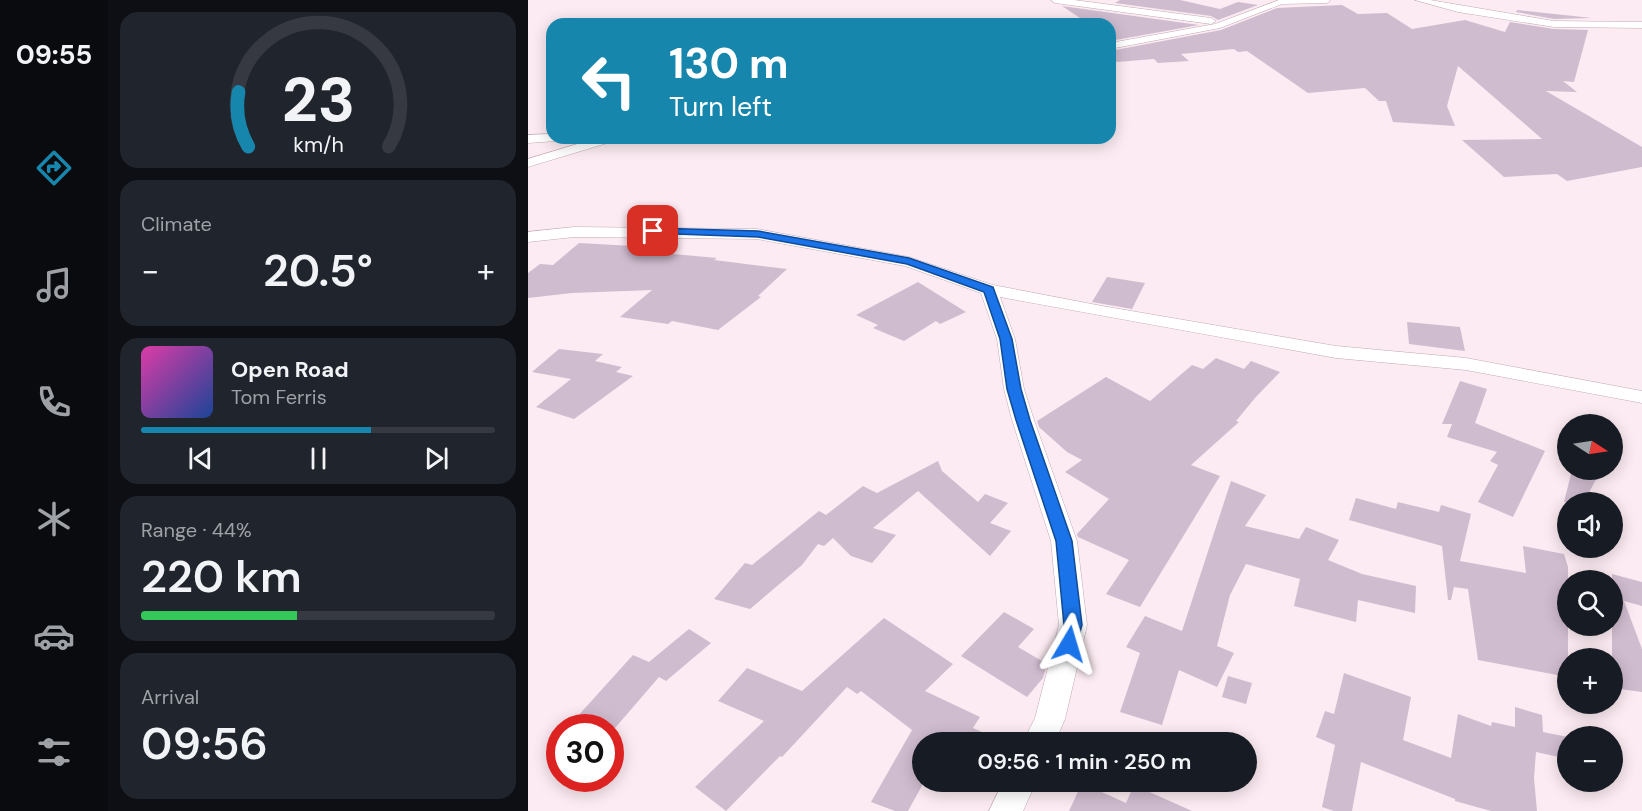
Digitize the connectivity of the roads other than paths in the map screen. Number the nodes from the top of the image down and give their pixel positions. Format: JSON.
{"nodes":[{"id":1,"x":1054,"y":0,"type":"edge"},
{"id":2,"x":1299,"y":0,"type":"edge"},
{"id":3,"x":1327,"y":0,"type":"edge"},
{"id":4,"x":1419,"y":0,"type":"edge"},
{"id":5,"x":1230,"y":21,"type":"junction"},
{"id":6,"x":1642,"y":25,"type":"edge"},
{"id":7,"x":1116,"y":45,"type":"edge"},
{"id":8,"x":528,"y":133,"type":"edge"},
{"id":9,"x":546,"y":137,"type":"edge"},
{"id":10,"x":546,"y":138,"type":"edge"},
{"id":11,"x":528,"y":139,"type":"edge"},
{"id":12,"x":590,"y":144,"type":"edge"},
{"id":13,"x":528,"y":162,"type":"edge"},
{"id":14,"x":528,"y":237,"type":"edge"},
{"id":15,"x":989,"y":290,"type":"junction"},
{"id":16,"x":1642,"y":397,"type":"edge"},
{"id":17,"x":1044,"y":732,"type":"edge"},
{"id":18,"x":1015,"y":792,"type":"edge"},
{"id":19,"x":1006,"y":811,"type":"edge"}],
"edges":[{"from":1,"to":5,"type":"street"},
{"from":2,"to":3,"type":"street"},
{"from":2,"to":5,"type":"street"},
{"from":4,"to":6,"type":"street"},
{"from":5,"to":7,"type":"street"},
{"from":8,"to":9,"type":"street"},
{"from":10,"to":11,"type":"street"},
{"from":12,"to":13,"type":"street"},
{"from":14,"to":15,"type":"street"},
{"from":15,"to":16,"type":"street"},
{"from":15,"to":17,"type":"street"},
{"from":18,"to":19,"type":"street"}]}
